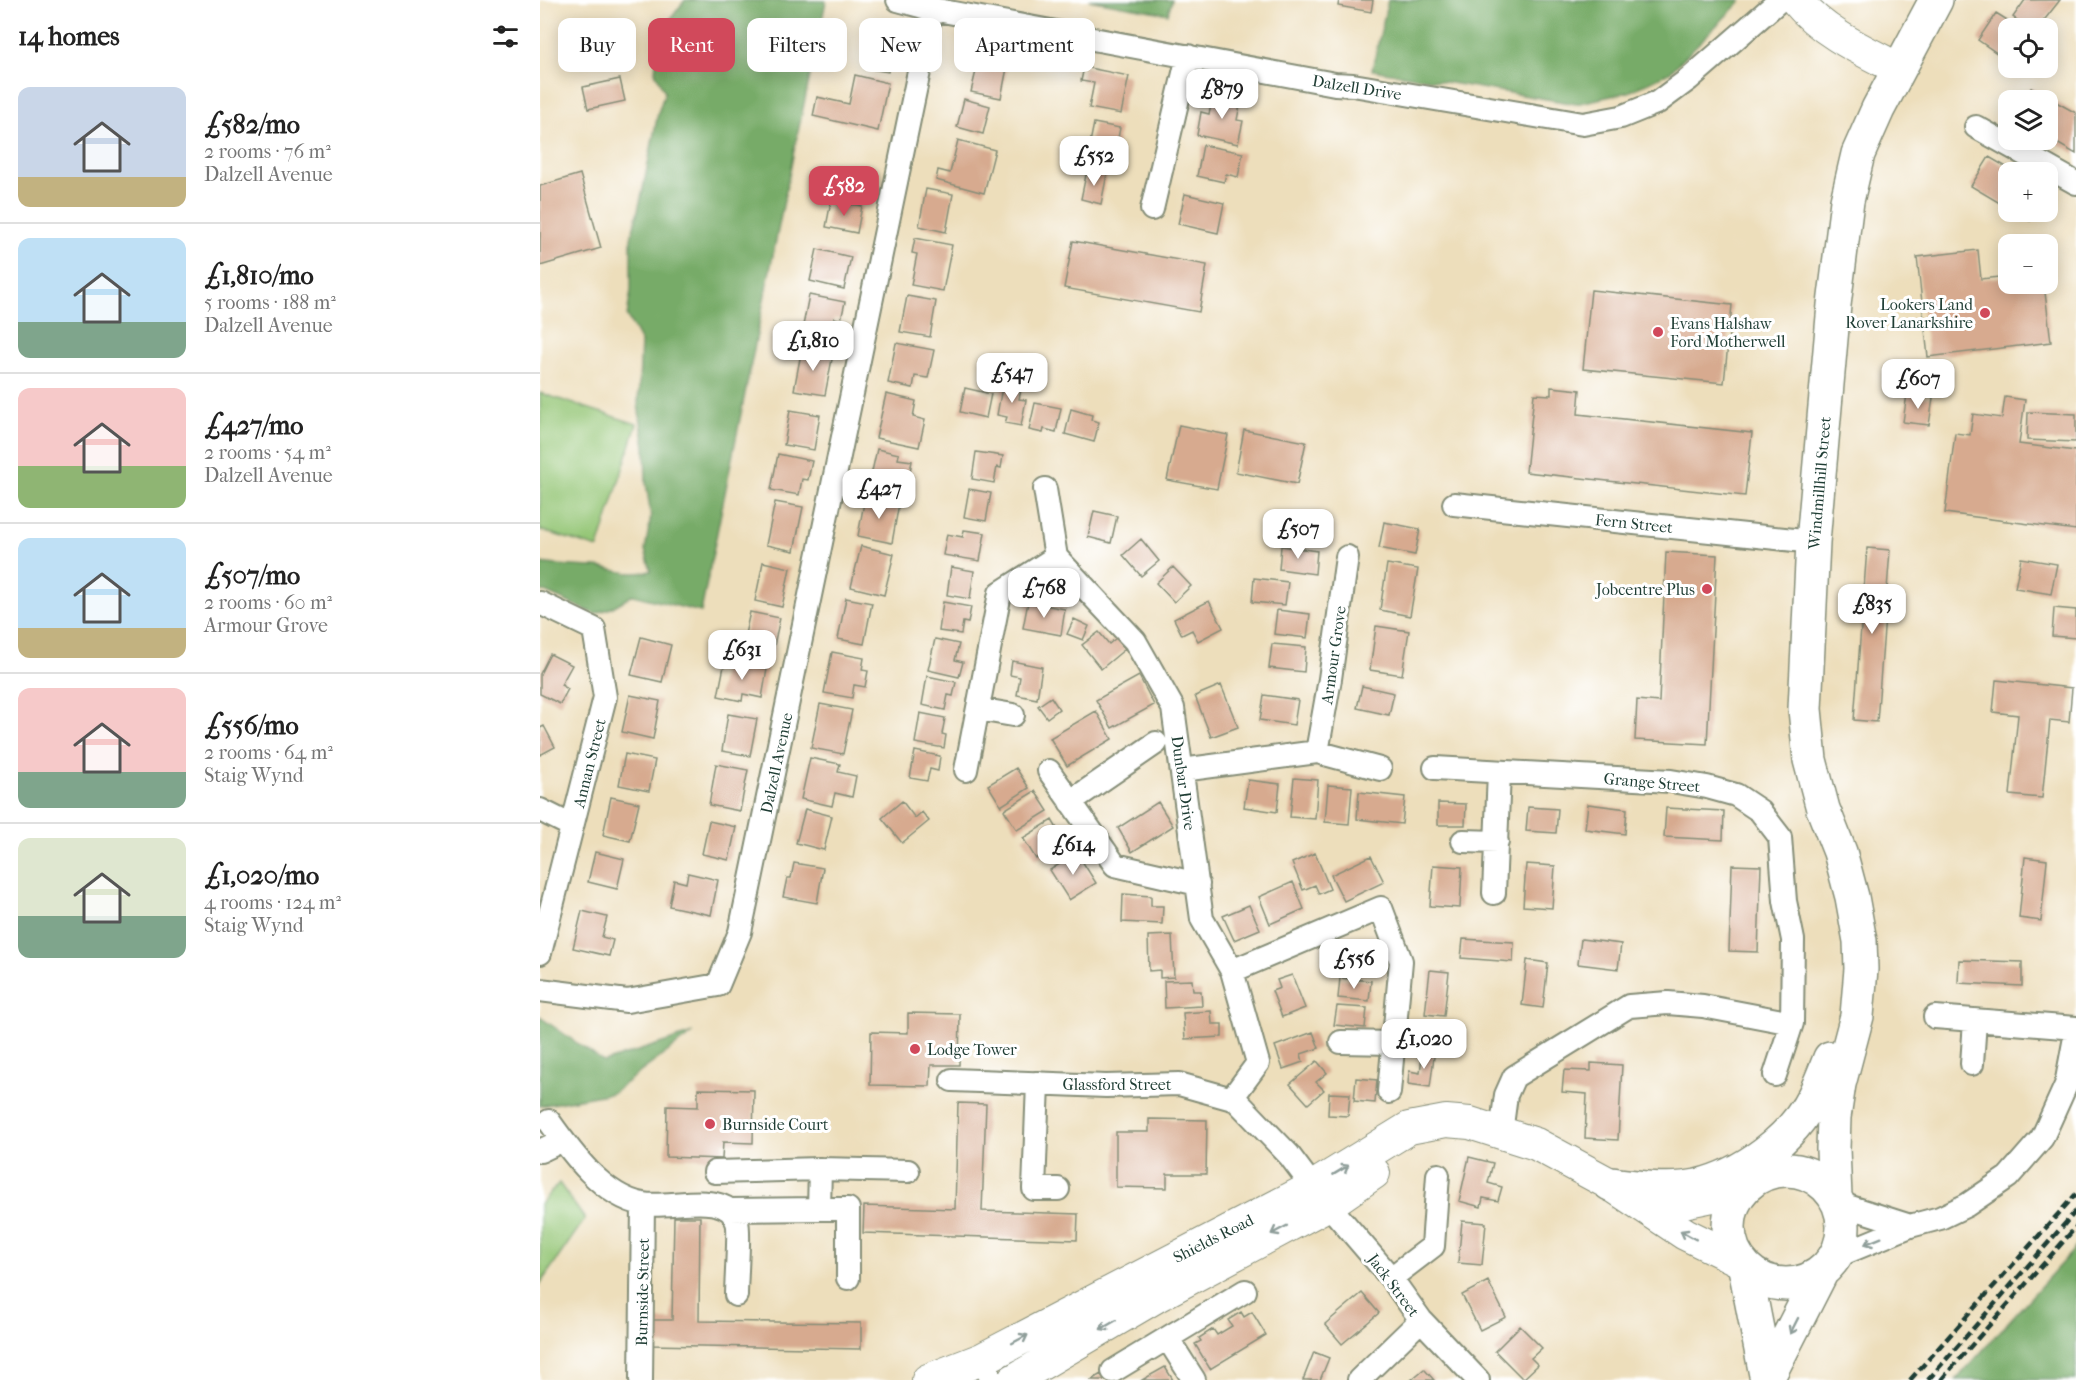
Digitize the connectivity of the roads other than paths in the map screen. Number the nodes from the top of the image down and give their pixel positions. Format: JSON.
{"nodes":[{"id":1,"x":898,"y":0,"type":"edge"},
{"id":2,"x":1780,"y":0,"type":"edge"},
{"id":3,"x":1796,"y":0,"type":"edge"},
{"id":4,"x":1936,"y":0,"type":"edge"},
{"id":5,"x":932,"y":9,"type":"junction"},
{"id":6,"x":1188,"y":56,"type":"junction"},
{"id":7,"x":1899,"y":69,"type":"junction"},
{"id":8,"x":1976,"y":127,"type":"dead end"},
{"id":9,"x":2076,"y":183,"type":"edge"},
{"id":10,"x":1152,"y":209,"type":"dead end"},
{"id":11,"x":1044,"y":489,"type":"dead end"},
{"id":12,"x":1454,"y":504,"type":"dead end"},
{"id":13,"x":1813,"y":542,"type":"junction"},
{"id":14,"x":1056,"y":557,"type":"junction"},
{"id":15,"x":1347,"y":557,"type":"dead end"},
{"id":16,"x":540,"y":603,"type":"edge"},
{"id":17,"x":978,"y":709,"type":"junction"},
{"id":18,"x":1013,"y":715,"type":"dead end"},
{"id":19,"x":1156,"y":743,"type":"dead end"},
{"id":20,"x":1317,"y":752,"type":"junction"},
{"id":21,"x":1435,"y":768,"type":"dead end"},
{"id":22,"x":1380,"y":769,"type":"dead end"},
{"id":23,"x":966,"y":770,"type":"dead end"},
{"id":24,"x":1182,"y":770,"type":"junction"},
{"id":25,"x":1049,"y":771,"type":"dead end"},
{"id":26,"x":1499,"y":771,"type":"junction"},
{"id":27,"x":1070,"y":802,"type":"junction"},
{"id":28,"x":540,"y":810,"type":"edge"},
{"id":29,"x":573,"y":826,"type":"junction"},
{"id":30,"x":1463,"y":841,"type":"dead end"},
{"id":31,"x":1497,"y":842,"type":"junction"},
{"id":32,"x":1198,"y":885,"type":"junction"},
{"id":33,"x":1494,"y":893,"type":"dead end"},
{"id":34,"x":540,"y":953,"type":"edge"},
{"id":35,"x":1861,"y":969,"type":"junction"},
{"id":36,"x":1232,"y":971,"type":"junction"},
{"id":37,"x":540,"y":990,"type":"edge"},
{"id":38,"x":1935,"y":1017,"type":"dead end"},
{"id":39,"x":1975,"y":1021,"type":"junction"},
{"id":40,"x":1791,"y":1023,"type":"junction"},
{"id":41,"x":2076,"y":1030,"type":"edge"},
{"id":42,"x":1341,"y":1042,"type":"dead end"},
{"id":43,"x":1394,"y":1043,"type":"junction"},
{"id":44,"x":1972,"y":1064,"type":"dead end"},
{"id":45,"x":1775,"y":1075,"type":"dead end"},
{"id":46,"x":952,"y":1080,"type":"dead end"},
{"id":47,"x":1038,"y":1083,"type":"junction"},
{"id":48,"x":1839,"y":1084,"type":"junction"},
{"id":49,"x":1389,"y":1092,"type":"dead end"},
{"id":50,"x":1232,"y":1098,"type":"junction"},
{"id":51,"x":549,"y":1121,"type":"dead end"},
{"id":52,"x":1501,"y":1133,"type":"junction"},
{"id":53,"x":563,"y":1140,"type":"junction"},
{"id":54,"x":540,"y":1151,"type":"edge"},
{"id":55,"x":819,"y":1169,"type":"junction"},
{"id":56,"x":1781,"y":1170,"type":"junction"},
{"id":57,"x":908,"y":1171,"type":"dead end"},
{"id":58,"x":715,"y":1172,"type":"dead end"},
{"id":59,"x":1438,"y":1175,"type":"dead end"},
{"id":60,"x":1610,"y":1184,"type":"junction"},
{"id":61,"x":1058,"y":1189,"type":"dead end"},
{"id":62,"x":1742,"y":1190,"type":"junction"},
{"id":63,"x":1321,"y":1195,"type":"junction"},
{"id":64,"x":1837,"y":1200,"type":"junction"},
{"id":65,"x":1640,"y":1202,"type":"junction"},
{"id":66,"x":643,"y":1204,"type":"junction"},
{"id":67,"x":819,"y":1209,"type":"junction"},
{"id":68,"x":729,"y":1210,"type":"junction"},
{"id":69,"x":1910,"y":1226,"type":"junction"},
{"id":70,"x":1742,"y":1264,"type":"junction"},
{"id":71,"x":1829,"y":1264,"type":"junction"},
{"id":72,"x":848,"y":1278,"type":"dead end"},
{"id":73,"x":1391,"y":1278,"type":"junction"},
{"id":74,"x":1245,"y":1291,"type":"dead end"},
{"id":75,"x":736,"y":1295,"type":"dead end"},
{"id":76,"x":1421,"y":1320,"type":"junction"},
{"id":77,"x":1168,"y":1339,"type":"junction"},
{"id":78,"x":987,"y":1370,"type":"edge"},
{"id":79,"x":1113,"y":1371,"type":"dead end"},
{"id":80,"x":642,"y":1380,"type":"edge"},
{"id":81,"x":928,"y":1380,"type":"edge"},
{"id":82,"x":1014,"y":1380,"type":"edge"},
{"id":83,"x":1194,"y":1380,"type":"edge"},
{"id":84,"x":1359,"y":1380,"type":"edge"},
{"id":85,"x":1478,"y":1380,"type":"edge"},
{"id":86,"x":1767,"y":1380,"type":"edge"}],
"edges":[{"from":1,"to":5,"type":"street","name":"Dalzell Drive"},
{"from":2,"to":6,"type":"street","name":"Dalzell Drive"},
{"from":3,"to":7,"type":"main road"},
{"from":4,"to":7,"type":"main road","name":"Windmillhill Street"},
{"from":5,"to":6,"type":"street","name":"Dalzell Drive"},
{"from":5,"to":37,"type":"street","name":"Dalzell Avenue"},
{"from":6,"to":10,"type":"street"},
{"from":7,"to":13,"type":"main road","name":"Windmillhill Street"},
{"from":8,"to":9,"type":"street"},
{"from":11,"to":14,"type":"street"},
{"from":12,"to":13,"type":"street","name":"Fern Street"},
{"from":13,"to":35,"type":"main road","name":"Windmillhill Street"},
{"from":14,"to":17,"type":"street"},
{"from":14,"to":24,"type":"street","name":"Dunbar Drive"},
{"from":15,"to":20,"type":"street","name":"Armour Grove"},
{"from":16,"to":29,"type":"street","name":"Annan Street"},
{"from":17,"to":18,"type":"street"},
{"from":17,"to":23,"type":"street"},
{"from":19,"to":27,"type":"street"},
{"from":20,"to":22,"type":"street"},
{"from":20,"to":24,"type":"street"},
{"from":21,"to":26,"type":"street","name":"Grange Street"},
{"from":24,"to":32,"type":"street","name":"Dunbar Drive"},
{"from":25,"to":27,"type":"street"},
{"from":26,"to":31,"type":"street"},
{"from":26,"to":40,"type":"street","name":"Grange Street"},
{"from":27,"to":32,"type":"street"},
{"from":28,"to":29,"type":"street"},
{"from":29,"to":34,"type":"street","name":"Annan Street"},
{"from":30,"to":31,"type":"street"},
{"from":31,"to":33,"type":"street"},
{"from":32,"to":36,"type":"street","name":"Dunbar Drive"},
{"from":35,"to":48,"type":"main road","name":"Windmillhill Street"},
{"from":35,"to":60,"type":"main road"},
{"from":36,"to":43,"type":"street"},
{"from":36,"to":50,"type":"street","name":"Dunbar Drive"},
{"from":38,"to":39,"type":"street"},
{"from":39,"to":41,"type":"street"},
{"from":39,"to":44,"type":"street"},
{"from":40,"to":45,"type":"street","name":"Grange Street"},
{"from":40,"to":52,"type":"street"},
{"from":41,"to":69,"type":"street"},
{"from":42,"to":43,"type":"street"},
{"from":43,"to":49,"type":"street"},
{"from":46,"to":47,"type":"street","name":"Glassford Street"},
{"from":47,"to":50,"type":"street","name":"Glassford Street"},
{"from":47,"to":61,"type":"street"},
{"from":48,"to":56,"type":"main road","name":"Windmillhill Street"},
{"from":48,"to":64,"type":"main road","name":"Windmillhill Street"},
{"from":50,"to":63,"type":"street","name":"Glassford Street"},
{"from":51,"to":53,"type":"street"},
{"from":52,"to":60,"type":"main road","name":"Shields Road"},
{"from":52,"to":63,"type":"main road","name":"Shields Road"},
{"from":53,"to":54,"type":"street"},
{"from":53,"to":66,"type":"street"},
{"from":55,"to":57,"type":"street"},
{"from":55,"to":58,"type":"street"},
{"from":55,"to":67,"type":"street"},
{"from":56,"to":62,"type":"main road"},
{"from":56,"to":64,"type":"main road"},
{"from":59,"to":73,"type":"street"},
{"from":60,"to":65,"type":"main road","name":"Shields Road"},
{"from":62,"to":65,"type":"main road"},
{"from":62,"to":70,"type":"main road"},
{"from":63,"to":73,"type":"street","name":"Jack Street"},
{"from":78,"to":63,"type":"main road","name":"Shields Road","one_way":true},
{"from":63,"to":82,"type":"main road","name":"Shields Road","one_way":true},
{"from":64,"to":69,"type":"street"},
{"from":64,"to":71,"type":"main road"},
{"from":70,"to":65,"type":"main road","name":"Shields Road","one_way":true},
{"from":66,"to":68,"type":"street"},
{"from":66,"to":80,"type":"street","name":"Burnside Street"},
{"from":67,"to":68,"type":"street"},
{"from":67,"to":72,"type":"street"},
{"from":68,"to":75,"type":"street"},
{"from":69,"to":71,"type":"street","one_way":true},
{"from":70,"to":71,"type":"main road"},
{"from":70,"to":86,"type":"main road"},
{"from":71,"to":86,"type":"main road","one_way":true},
{"from":73,"to":76,"type":"street","name":"Jack Street"},
{"from":74,"to":77,"type":"street"},
{"from":76,"to":84,"type":"street"},
{"from":76,"to":85,"type":"street","name":"Jack Street"},
{"from":77,"to":79,"type":"street"},
{"from":77,"to":83,"type":"street"},
{"from":78,"to":81,"type":"main road","name":"Shields Road"}]}
